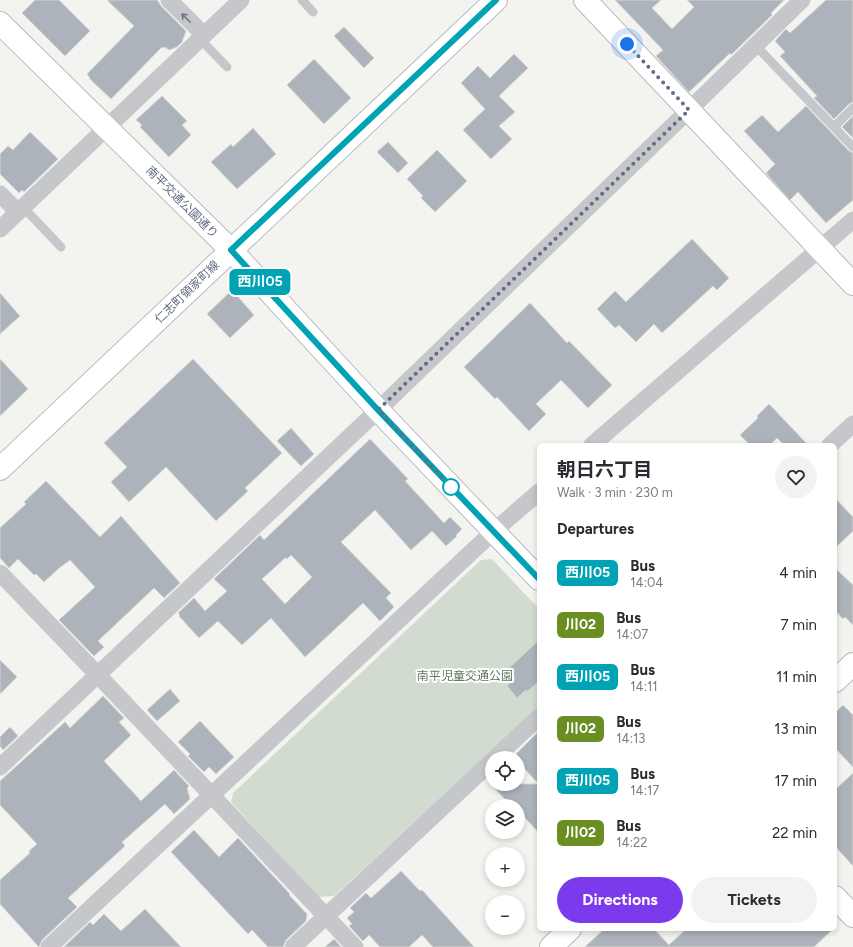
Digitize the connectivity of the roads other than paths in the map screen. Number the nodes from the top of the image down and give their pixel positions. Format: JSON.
{"nodes":[{"id":1,"x":169,"y":0,"type":"edge"},
{"id":2,"x":241,"y":0,"type":"edge"},
{"id":3,"x":302,"y":0,"type":"edge"},
{"id":4,"x":496,"y":0,"type":"edge"},
{"id":5,"x":585,"y":0,"type":"edge"},
{"id":6,"x":802,"y":0,"type":"edge"},
{"id":7,"x":313,"y":12,"type":"dead end"},
{"id":8,"x":0,"y":23,"type":"edge"},
{"id":9,"x":202,"y":37,"type":"junction"},
{"id":10,"x":755,"y":45,"type":"junction"},
{"id":11,"x":227,"y":67,"type":"dead end"},
{"id":12,"x":853,"y":108,"type":"edge"},
{"id":13,"x":689,"y":110,"type":"junction"},
{"id":14,"x":106,"y":127,"type":"junction"},
{"id":15,"x":834,"y":127,"type":"junction"},
{"id":16,"x":853,"y":147,"type":"edge"},
{"id":17,"x":0,"y":194,"type":"edge"},
{"id":18,"x":21,"y":209,"type":"junction"},
{"id":19,"x":853,"y":220,"type":"edge"},
{"id":20,"x":0,"y":230,"type":"edge"},
{"id":21,"x":61,"y":247,"type":"dead end"},
{"id":22,"x":820,"y":249,"type":"junction"},
{"id":23,"x":231,"y":250,"type":"junction"},
{"id":24,"x":853,"y":284,"type":"edge"},
{"id":25,"x":378,"y":410,"type":"junction"},
{"id":26,"x":853,"y":424,"type":"edge"},
{"id":27,"x":594,"y":443,"type":"edge"},
{"id":28,"x":832,"y":443,"type":"edge"},
{"id":29,"x":0,"y":469,"type":"edge"},
{"id":30,"x":537,"y":494,"type":"edge"},
{"id":31,"x":494,"y":531,"type":"junction"},
{"id":32,"x":0,"y":573,"type":"edge"},
{"id":33,"x":537,"y":578,"type":"edge"},
{"id":34,"x":853,"y":664,"type":"edge"},
{"id":35,"x":98,"y":674,"type":"junction"},
{"id":36,"x":837,"y":679,"type":"edge"},
{"id":37,"x":537,"y":719,"type":"edge"},
{"id":38,"x":503,"y":751,"type":"edge"},
{"id":39,"x":0,"y":767,"type":"edge"},
{"id":40,"x":485,"y":768,"type":"edge"},
{"id":41,"x":211,"y":796,"type":"junction"},
{"id":42,"x":837,"y":899,"type":"edge"},
{"id":43,"x":853,"y":916,"type":"edge"},
{"id":44,"x":326,"y":917,"type":"junction"},
{"id":45,"x":568,"y":931,"type":"edge"},
{"id":46,"x":49,"y":947,"type":"edge"},
{"id":47,"x":293,"y":947,"type":"edge"},
{"id":48,"x":355,"y":947,"type":"edge"},
{"id":49,"x":551,"y":947,"type":"edge"}],
"edges":[{"from":9,"to":1,"type":"street","one_way":true},
{"from":2,"to":9,"type":"street"},
{"from":3,"to":7,"type":"lane"},
{"from":4,"to":23,"type":"street","name":"仁志町領家町線"},
{"from":5,"to":13,"type":"street"},
{"from":6,"to":10,"type":"street"},
{"from":8,"to":14,"type":"street","name":"南平交通公園通り"},
{"from":9,"to":11,"type":"lane"},
{"from":9,"to":14,"type":"street"},
{"from":10,"to":13,"type":"street"},
{"from":10,"to":15,"type":"lane"},
{"from":12,"to":15,"type":"lane"},
{"from":13,"to":22,"type":"street"},
{"from":13,"to":25,"type":"street"},
{"from":14,"to":18,"type":"street"},
{"from":14,"to":23,"type":"street","name":"南平交通公園通り"},
{"from":15,"to":16,"type":"lane"},
{"from":17,"to":18,"type":"street"},
{"from":18,"to":20,"type":"street"},
{"from":18,"to":21,"type":"lane"},
{"from":19,"to":22,"type":"street"},
{"from":22,"to":24,"type":"street"},
{"from":22,"to":27,"type":"street"},
{"from":23,"to":25,"type":"street","name":"南平交通公園通り"},
{"from":23,"to":29,"type":"street","name":"仁志町領家町線"},
{"from":25,"to":31,"type":"street","name":"南平交通公園通り"},
{"from":25,"to":35,"type":"street"},
{"from":26,"to":28,"type":"street"},
{"from":30,"to":31,"type":"street"},
{"from":31,"to":33,"type":"street","name":"南平交通公園通り"},
{"from":31,"to":41,"type":"street"},
{"from":32,"to":35,"type":"street"},
{"from":34,"to":36,"type":"street"},
{"from":35,"to":39,"type":"street"},
{"from":35,"to":41,"type":"street"},
{"from":37,"to":38,"type":"street"},
{"from":40,"to":44,"type":"street"},
{"from":41,"to":44,"type":"street"},
{"from":41,"to":46,"type":"street"},
{"from":42,"to":43,"type":"street"},
{"from":44,"to":47,"type":"street"},
{"from":44,"to":48,"type":"street"},
{"from":45,"to":49,"type":"street"}]}
